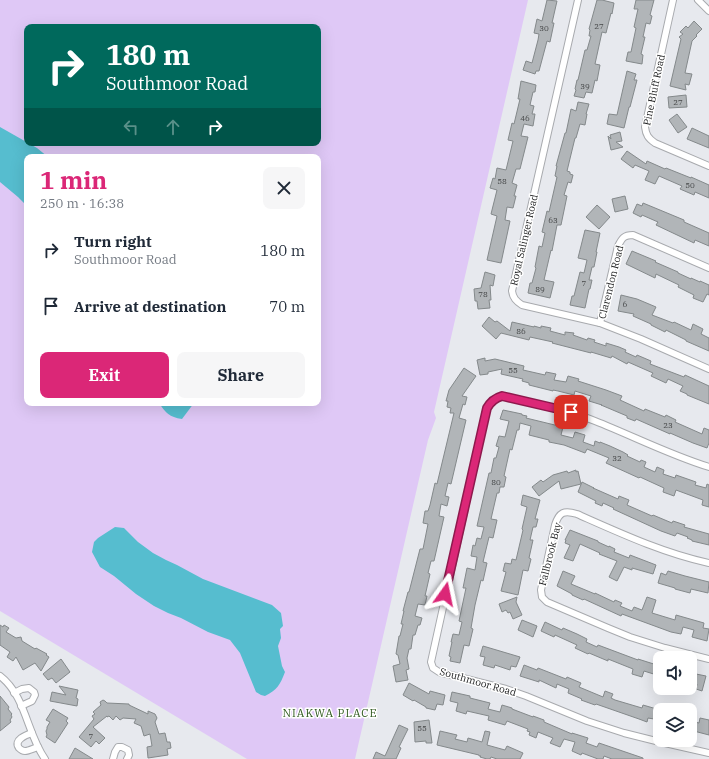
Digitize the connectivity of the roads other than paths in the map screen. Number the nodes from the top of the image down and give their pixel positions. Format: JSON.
{"nodes":[{"id":1,"x":578,"y":0,"type":"edge"},
{"id":2,"x":673,"y":0,"type":"edge"},
{"id":3,"x":698,"y":0,"type":"edge"},
{"id":4,"x":709,"y":11,"type":"edge"},
{"id":5,"x":709,"y":166,"type":"edge"},
{"id":6,"x":709,"y":268,"type":"edge"},
{"id":7,"x":600,"y":323,"type":"junction"},
{"id":8,"x":709,"y":369,"type":"edge"},
{"id":9,"x":709,"y":467,"type":"edge"},
{"id":10,"x":709,"y":563,"type":"edge"},
{"id":11,"x":709,"y":659,"type":"edge"},
{"id":12,"x":0,"y":676,"type":"edge"},
{"id":13,"x":14,"y":692,"type":"junction"},
{"id":14,"x":21,"y":706,"type":"junction"},
{"id":15,"x":32,"y":733,"type":"junction"},
{"id":16,"x":38,"y":747,"type":"junction"},
{"id":17,"x":709,"y":753,"type":"edge"},
{"id":18,"x":45,"y":759,"type":"edge"},
{"id":19,"x":113,"y":759,"type":"edge"},
{"id":20,"x":127,"y":759,"type":"edge"}],
"edges":[{"from":1,"to":7,"type":"street","name":"Royal Salinger Road"},
{"from":2,"to":5,"type":"street","name":"Pine Bluff Road"},
{"from":3,"to":4,"type":"street"},
{"from":6,"to":7,"type":"street","name":"Clarendon Road"},
{"from":7,"to":8,"type":"street","name":"Royal Salinger Road"},
{"from":9,"to":17,"type":"street","name":"Southmoor Road"},
{"from":10,"to":11,"type":"street","name":"Fallbrook Bay"},
{"from":12,"to":13,"type":"street"},
{"from":13,"to":14,"type":"street"},
{"from":13,"to":14,"type":"street"},
{"from":14,"to":15,"type":"street"},
{"from":15,"to":16,"type":"street"},
{"from":15,"to":16,"type":"street"},
{"from":16,"to":18,"type":"street"},
{"from":19,"to":20,"type":"street"}]}
